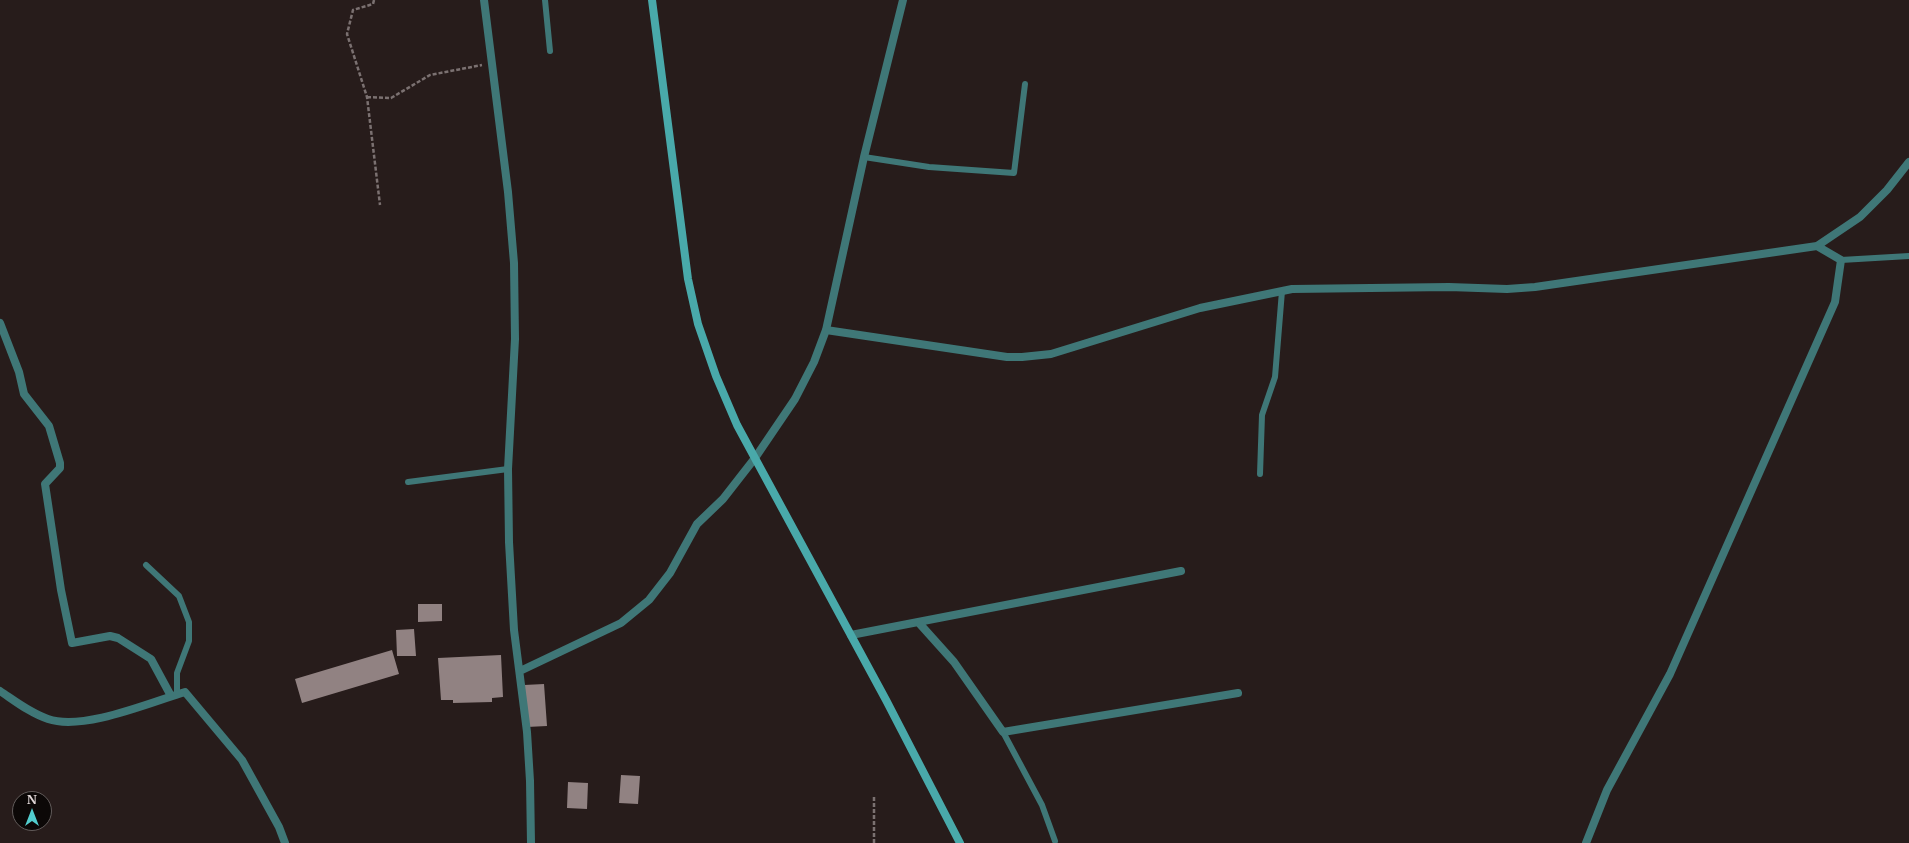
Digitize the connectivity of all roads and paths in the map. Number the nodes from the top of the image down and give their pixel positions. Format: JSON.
{"nodes":[{"id":1,"x":374,"y":0,"type":"edge"},
{"id":2,"x":484,"y":0,"type":"edge"},
{"id":3,"x":545,"y":0,"type":"edge"},
{"id":4,"x":652,"y":0,"type":"edge"},
{"id":5,"x":903,"y":0,"type":"edge"},
{"id":6,"x":550,"y":51,"type":"dead end"},
{"id":7,"x":492,"y":63,"type":"junction"},
{"id":8,"x":1025,"y":84,"type":"dead end"},
{"id":9,"x":367,"y":97,"type":"junction"},
{"id":10,"x":864,"y":156,"type":"junction"},
{"id":11,"x":1909,"y":162,"type":"edge"},
{"id":12,"x":380,"y":205,"type":"dead end"},
{"id":13,"x":1817,"y":246,"type":"junction"},
{"id":14,"x":1909,"y":256,"type":"edge"},
{"id":15,"x":1842,"y":260,"type":"junction"},
{"id":16,"x":1282,"y":291,"type":"junction"},
{"id":17,"x":0,"y":323,"type":"edge"},
{"id":18,"x":826,"y":330,"type":"junction"},
{"id":19,"x":755,"y":458,"type":"junction"},
{"id":20,"x":508,"y":469,"type":"junction"},
{"id":21,"x":1260,"y":474,"type":"dead end"},
{"id":22,"x":408,"y":482,"type":"dead end"},
{"id":23,"x":146,"y":565,"type":"dead end"},
{"id":24,"x":1181,"y":571,"type":"dead end"},
{"id":25,"x":919,"y":623,"type":"junction"},
{"id":26,"x":851,"y":635,"type":"junction"},
{"id":27,"x":520,"y":671,"type":"junction"},
{"id":28,"x":0,"y":691,"type":"edge"},
{"id":29,"x":1238,"y":693,"type":"dead end"},
{"id":30,"x":174,"y":695,"type":"junction"},
{"id":31,"x":1003,"y":732,"type":"junction"},
{"id":32,"x":874,"y":796,"type":"dead end"},
{"id":33,"x":1055,"y":841,"type":"dead end"},
{"id":34,"x":286,"y":843,"type":"edge"},
{"id":35,"x":531,"y":843,"type":"edge"},
{"id":36,"x":874,"y":843,"type":"edge"},
{"id":37,"x":960,"y":843,"type":"edge"},
{"id":38,"x":1586,"y":843,"type":"edge"}],
"edges":[{"from":1,"to":9,"type":"path"},
{"from":2,"to":7,"type":"street"},
{"from":3,"to":6,"type":"lane"},
{"from":4,"to":19,"type":"main road"},
{"from":5,"to":10,"type":"street"},
{"from":7,"to":9,"type":"path"},
{"from":7,"to":20,"type":"street"},
{"from":8,"to":10,"type":"lane"},
{"from":9,"to":12,"type":"path"},
{"from":10,"to":18,"type":"street"},
{"from":11,"to":13,"type":"street"},
{"from":13,"to":15,"type":"street"},
{"from":13,"to":16,"type":"street"},
{"from":14,"to":15,"type":"lane"},
{"from":15,"to":38,"type":"street"},
{"from":16,"to":18,"type":"street"},
{"from":16,"to":21,"type":"lane"},
{"from":17,"to":30,"type":"street"},
{"from":18,"to":19,"type":"street"},
{"from":19,"to":26,"type":"main road"},
{"from":19,"to":27,"type":"street"},
{"from":20,"to":22,"type":"lane"},
{"from":20,"to":27,"type":"street"},
{"from":23,"to":30,"type":"lane"},
{"from":24,"to":25,"type":"street"},
{"from":25,"to":26,"type":"street"},
{"from":25,"to":31,"type":"street"},
{"from":26,"to":37,"type":"main road"},
{"from":27,"to":35,"type":"street"},
{"from":28,"to":30,"type":"street"},
{"from":29,"to":31,"type":"street"},
{"from":30,"to":34,"type":"street"},
{"from":31,"to":33,"type":"lane"},
{"from":32,"to":36,"type":"path"}]}
